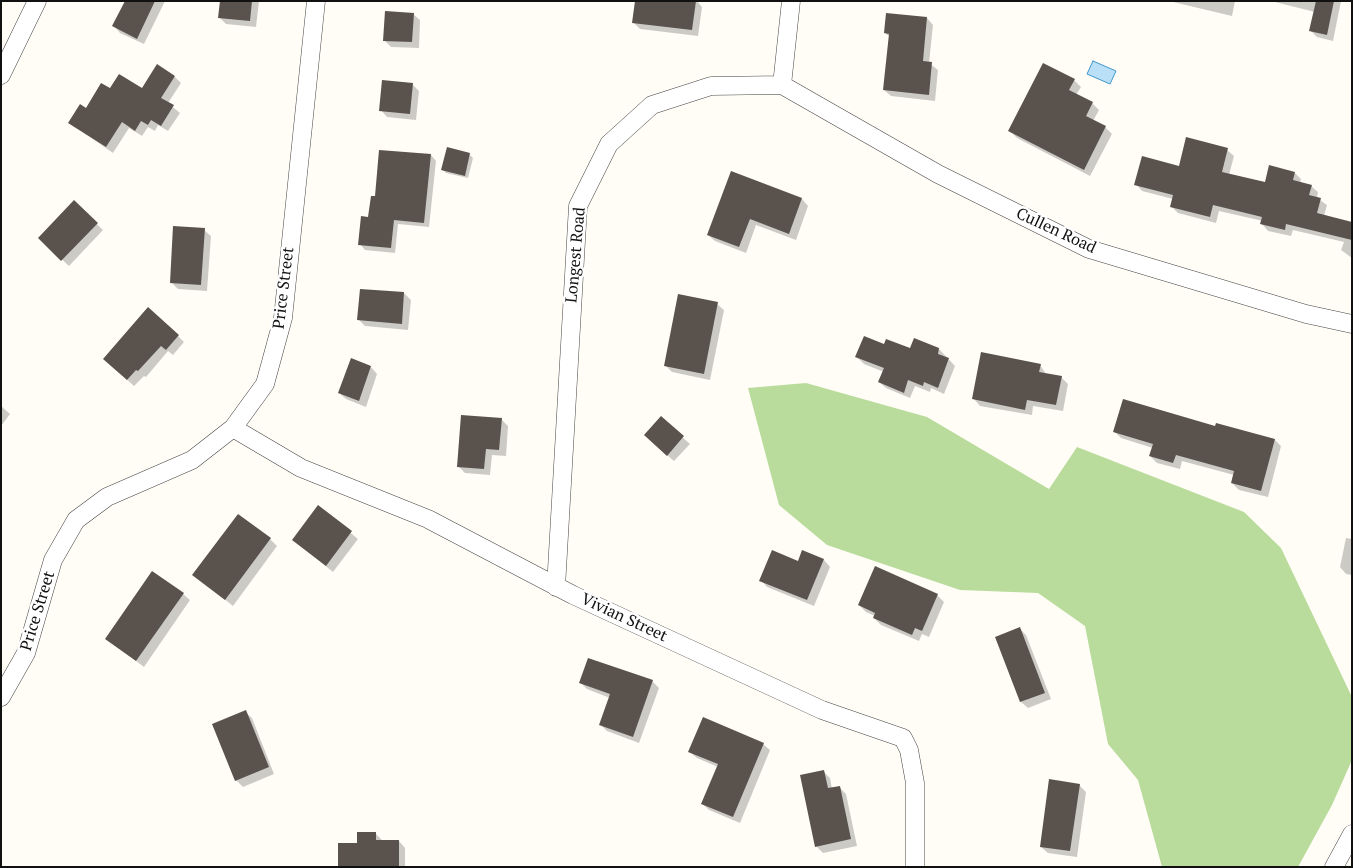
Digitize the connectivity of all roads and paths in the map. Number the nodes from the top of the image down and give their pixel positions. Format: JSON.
{"nodes":[{"id":1,"x":37,"y":1,"type":"edge"},
{"id":2,"x":316,"y":1,"type":"edge"},
{"id":3,"x":791,"y":1,"type":"edge"},
{"id":4,"x":1,"y":75,"type":"edge"},
{"id":5,"x":782,"y":85,"type":"junction"},
{"id":6,"x":1352,"y":324,"type":"edge"},
{"id":7,"x":233,"y":428,"type":"junction"},
{"id":8,"x":556,"y":587,"type":"junction"},
{"id":9,"x":1,"y":697,"type":"edge"},
{"id":10,"x":1352,"y":834,"type":"edge"},
{"id":11,"x":915,"y":867,"type":"edge"},
{"id":12,"x":1334,"y":867,"type":"edge"}],
"edges":[{"from":1,"to":4,"type":"street"},
{"from":2,"to":7,"type":"street","name":"Price Street"},
{"from":3,"to":5,"type":"street"},
{"from":5,"to":6,"type":"street","name":"Cullen Road"},
{"from":5,"to":8,"type":"street","name":"Longest Road"},
{"from":7,"to":8,"type":"street","name":"Vivian Street"},
{"from":7,"to":9,"type":"street","name":"Price Street"},
{"from":8,"to":11,"type":"street","name":"Vivian Street"},
{"from":10,"to":12,"type":"street"}]}
